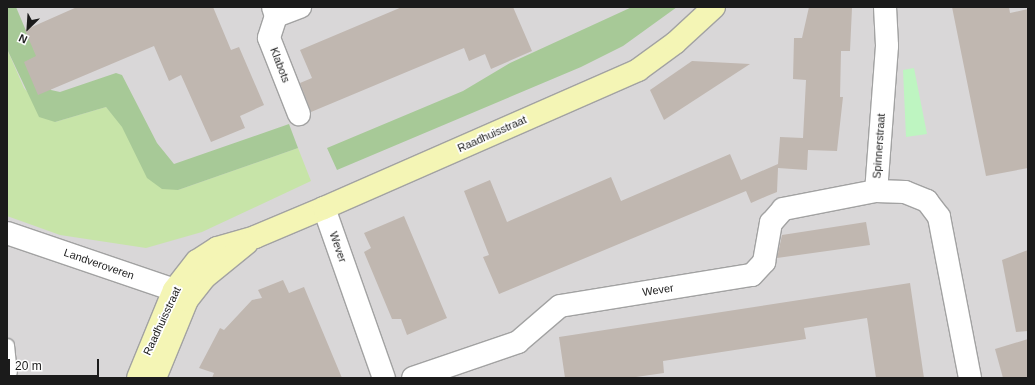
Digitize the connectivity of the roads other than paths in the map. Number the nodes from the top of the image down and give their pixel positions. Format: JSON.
{"nodes":[{"id":1,"x":300,"y":7,"type":"edge"},
{"id":2,"x":714,"y":7,"type":"edge"},
{"id":3,"x":885,"y":7,"type":"edge"},
{"id":4,"x":275,"y":11,"type":"edge"},
{"id":5,"x":299,"y":114,"type":"dead end"},
{"id":6,"x":876,"y":191,"type":"junction"},
{"id":7,"x":324,"y":208,"type":"junction"},
{"id":8,"x":7,"y":232,"type":"edge"},
{"id":9,"x":181,"y":295,"type":"junction"},
{"id":10,"x":7,"y":345,"type":"edge"},
{"id":11,"x":10,"y":372,"type":"dead end"},
{"id":12,"x":138,"y":378,"type":"edge"},
{"id":13,"x":155,"y":378,"type":"edge"},
{"id":14,"x":384,"y":378,"type":"edge"},
{"id":15,"x":413,"y":378,"type":"edge"},
{"id":16,"x":970,"y":378,"type":"edge"}],
"edges":[{"from":1,"to":4,"type":"street","name":"Klabots"},
{"from":2,"to":7,"type":"street","name":"Raadhuisstraat"},
{"from":3,"to":6,"type":"street","name":"Spinnerstraat"},
{"from":4,"to":5,"type":"street","name":"Klabots"},
{"from":6,"to":15,"type":"street","name":"Wever"},
{"from":6,"to":16,"type":"street","name":"Spinnerstraat"},
{"from":7,"to":9,"type":"street","name":"Raadhuisstraat"},
{"from":7,"to":14,"type":"street","name":"Wever"},
{"from":8,"to":9,"type":"street","name":"Landveroveren"},
{"from":9,"to":12,"type":"street","name":"Raadhuisstraat"},
{"from":9,"to":13,"type":"street","name":"Raadhuisstraat"},
{"from":10,"to":11,"type":"lane"}]}
